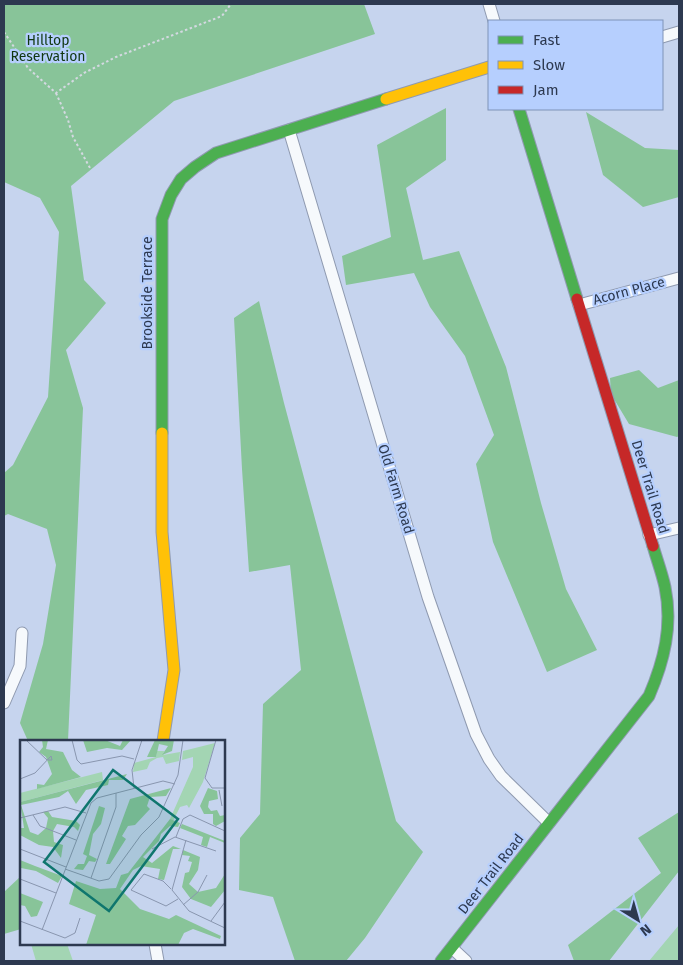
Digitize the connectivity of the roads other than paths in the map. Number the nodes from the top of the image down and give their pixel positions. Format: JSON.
{"nodes":[{"id":1,"x":489,"y":4,"type":"edge"},
{"id":2,"x":494,"y":20,"type":"edge"},
{"id":3,"x":679,"y":32,"type":"edge"},
{"id":4,"x":663,"y":37,"type":"edge"},
{"id":5,"x":488,"y":67,"type":"edge"},
{"id":6,"x":519,"y":110,"type":"edge"},
{"id":7,"x":289,"y":130,"type":"junction"},
{"id":8,"x":679,"y":278,"type":"edge"},
{"id":9,"x":579,"y":305,"type":"junction"},
{"id":10,"x":679,"y":528,"type":"edge"},
{"id":11,"x":650,"y":535,"type":"junction"},
{"id":12,"x":22,"y":633,"type":"dead end"},
{"id":13,"x":4,"y":703,"type":"edge"},
{"id":14,"x":163,"y":740,"type":"edge"},
{"id":15,"x":549,"y":823,"type":"junction"},
{"id":16,"x":155,"y":945,"type":"edge"},
{"id":17,"x":452,"y":948,"type":"junction"},
{"id":18,"x":158,"y":961,"type":"edge"},
{"id":19,"x":441,"y":961,"type":"edge"},
{"id":20,"x":466,"y":961,"type":"edge"}],
"edges":[{"from":1,"to":2,"type":"street"},
{"from":3,"to":4,"type":"street"},
{"from":5,"to":7,"type":"street","name":"Brookside Terrace"},
{"from":6,"to":9,"type":"street","name":"Deer Trail Road"},
{"from":7,"to":14,"type":"street","name":"Brookside Terrace"},
{"from":7,"to":15,"type":"street","name":"Old Farm Road"},
{"from":8,"to":9,"type":"street","name":"Acorn Place"},
{"from":9,"to":11,"type":"street","name":"Deer Trail Road"},
{"from":10,"to":11,"type":"street"},
{"from":11,"to":15,"type":"street","name":"Deer Trail Road"},
{"from":12,"to":13,"type":"street"},
{"from":15,"to":17,"type":"street","name":"Deer Trail Road"},
{"from":16,"to":18,"type":"street"},
{"from":17,"to":19,"type":"street","name":"Deer Trail Road"},
{"from":17,"to":20,"type":"street"}]}
